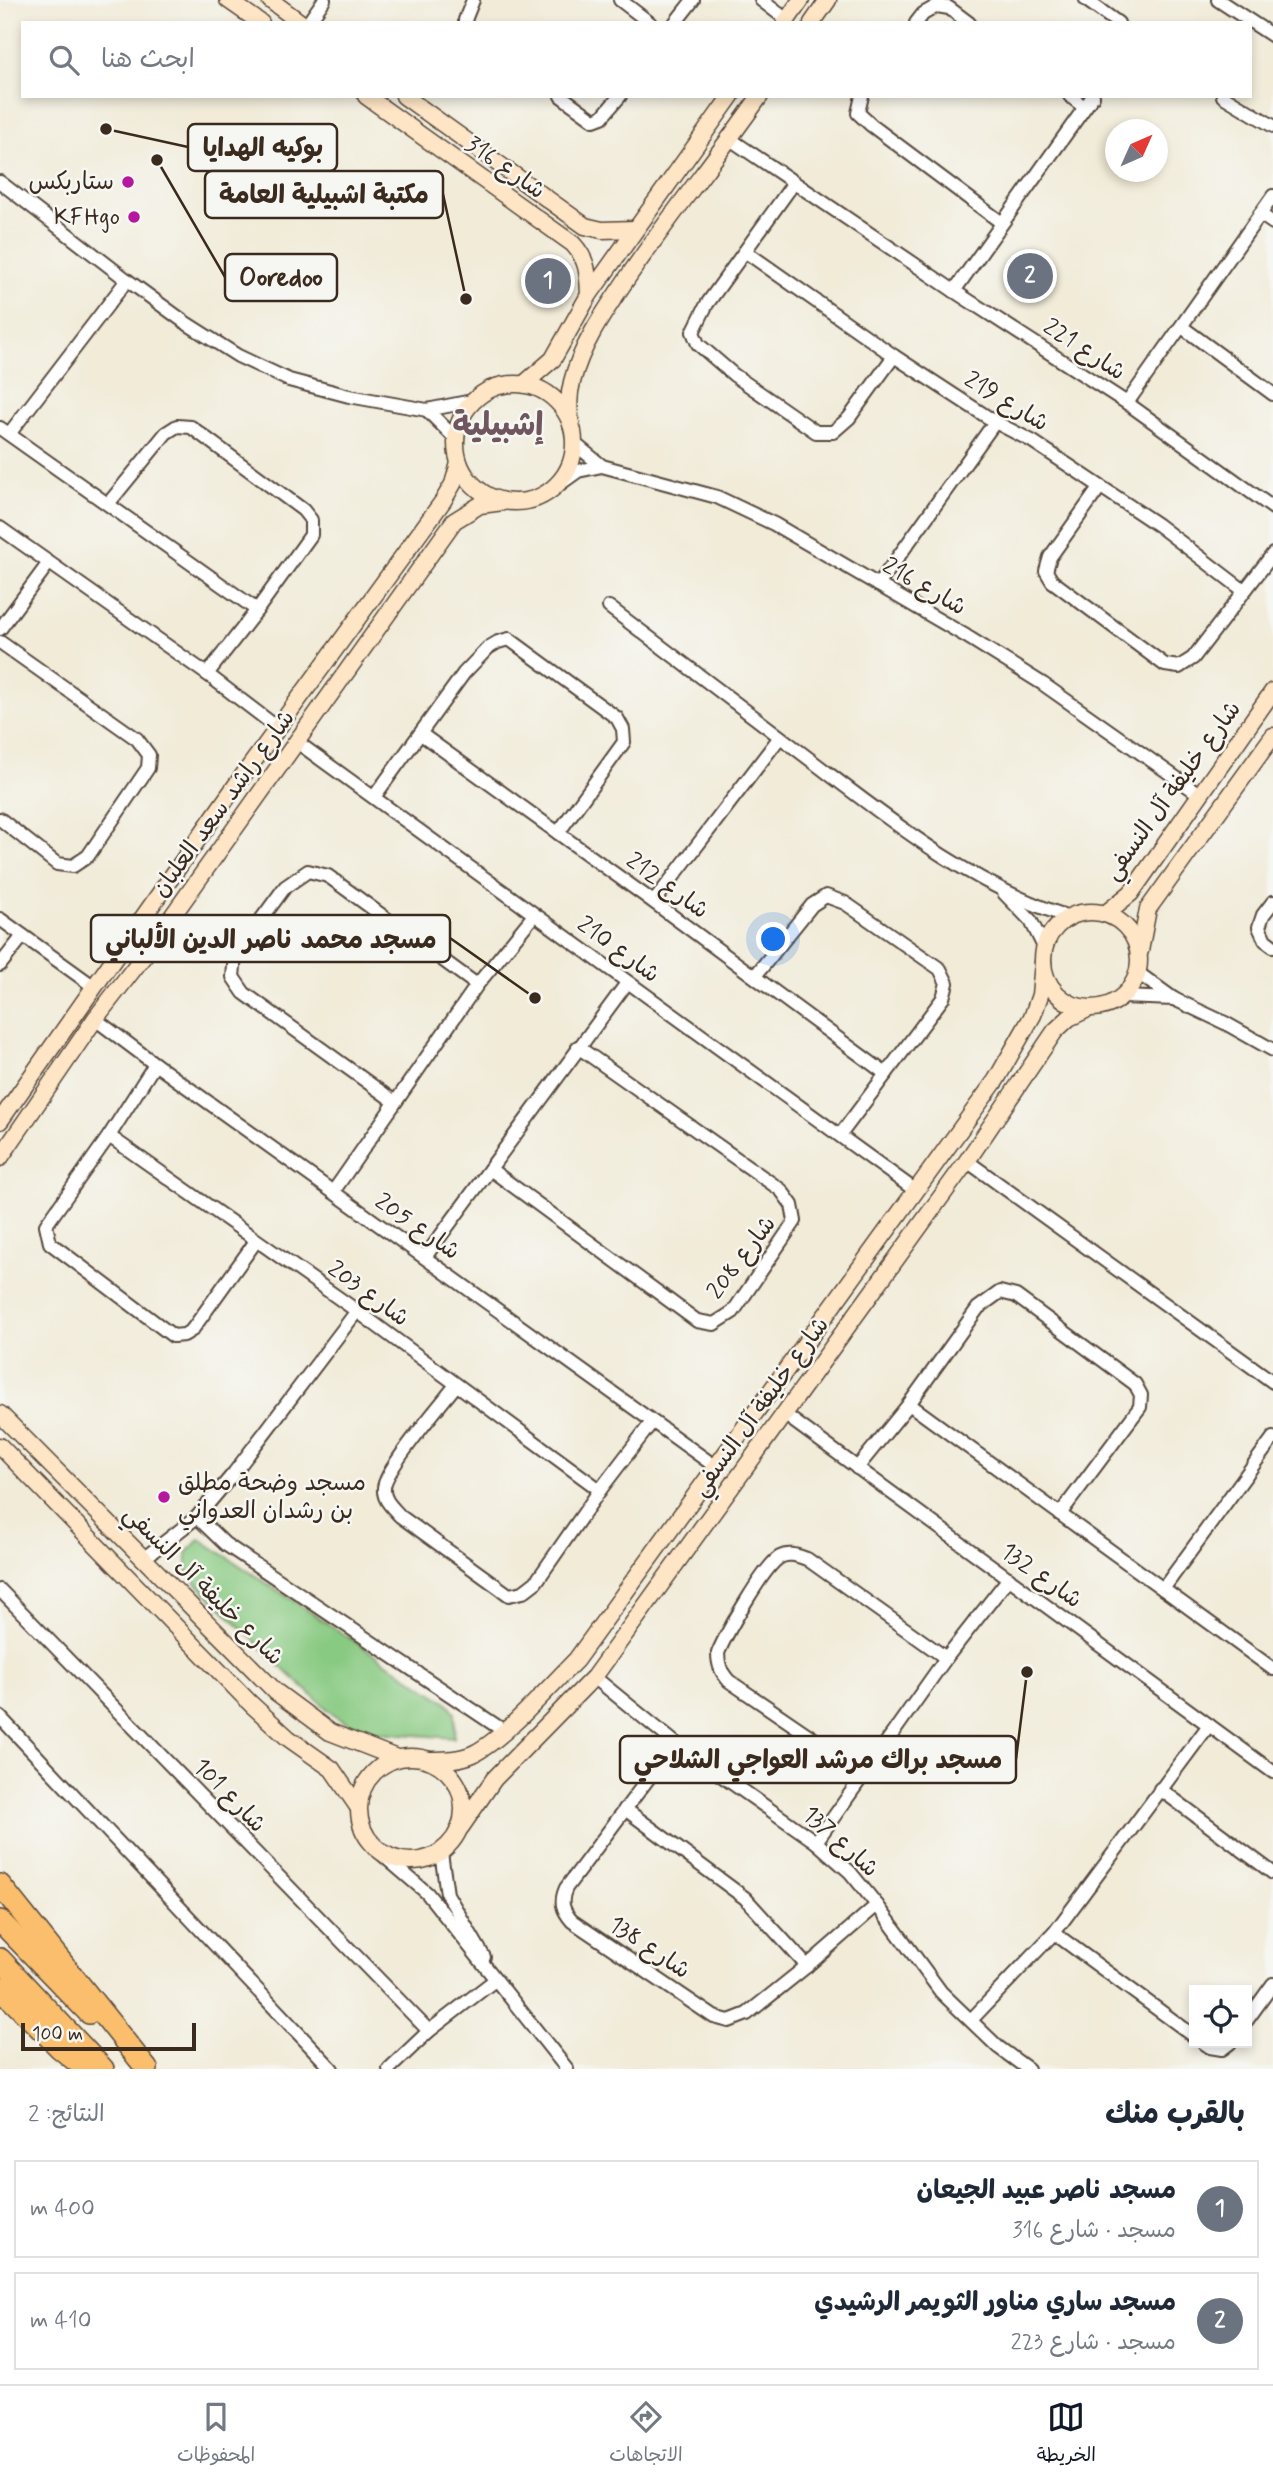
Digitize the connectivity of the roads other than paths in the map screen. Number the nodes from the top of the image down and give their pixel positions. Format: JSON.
{"nodes":[{"id":1,"x":228,"y":0,"type":"edge"},
{"id":2,"x":270,"y":0,"type":"edge"},
{"id":3,"x":324,"y":0,"type":"edge"},
{"id":4,"x":473,"y":0,"type":"edge"},
{"id":5,"x":620,"y":0,"type":"edge"},
{"id":6,"x":693,"y":0,"type":"edge"},
{"id":7,"x":761,"y":0,"type":"edge"},
{"id":8,"x":801,"y":0,"type":"edge"},
{"id":9,"x":828,"y":0,"type":"edge"},
{"id":10,"x":1086,"y":0,"type":"edge"},
{"id":11,"x":1218,"y":0,"type":"edge"},
{"id":12,"x":258,"y":21,"type":"edge"},
{"id":13,"x":298,"y":21,"type":"edge"},
{"id":14,"x":309,"y":21,"type":"edge"},
{"id":15,"x":466,"y":21,"type":"edge"},
{"id":16,"x":647,"y":21,"type":"edge"},
{"id":17,"x":677,"y":21,"type":"edge"},
{"id":18,"x":786,"y":21,"type":"edge"},
{"id":19,"x":813,"y":21,"type":"edge"},
{"id":20,"x":918,"y":21,"type":"edge"},
{"id":21,"x":966,"y":21,"type":"edge"},
{"id":22,"x":1115,"y":21,"type":"edge"},
{"id":23,"x":1250,"y":21,"type":"edge"},
{"id":24,"x":1252,"y":22,"type":"edge"},
{"id":25,"x":1273,"y":36,"type":"edge"},
{"id":26,"x":369,"y":98,"type":"edge"},
{"id":27,"x":407,"y":98,"type":"edge"},
{"id":28,"x":564,"y":98,"type":"edge"},
{"id":29,"x":618,"y":98,"type":"edge"},
{"id":30,"x":731,"y":98,"type":"edge"},
{"id":31,"x":759,"y":98,"type":"edge"},
{"id":32,"x":862,"y":98,"type":"edge"},
{"id":33,"x":1226,"y":98,"type":"edge"},
{"id":34,"x":1088,"y":102,"type":"edge"},
{"id":35,"x":1273,"y":126,"type":"edge"},
{"id":36,"x":730,"y":139,"type":"junction"},
{"id":37,"x":0,"y":182,"type":"edge"},
{"id":38,"x":793,"y":184,"type":"junction"},
{"id":39,"x":1273,"y":196,"type":"edge"},
{"id":40,"x":1260,"y":214,"type":"junction"},
{"id":41,"x":1002,"y":223,"type":"junction"},
{"id":42,"x":1273,"y":223,"type":"edge"},
{"id":43,"x":585,"y":226,"type":"junction"},
{"id":44,"x":635,"y":229,"type":"junction"},
{"id":45,"x":573,"y":244,"type":"junction"},
{"id":46,"x":746,"y":252,"type":"junction"},
{"id":47,"x":127,"y":280,"type":"junction"},
{"id":48,"x":954,"y":291,"type":"junction"},
{"id":49,"x":589,"y":295,"type":"junction"},
{"id":50,"x":1182,"y":327,"type":"junction"},
{"id":51,"x":894,"y":356,"type":"junction"},
{"id":52,"x":524,"y":384,"type":"junction"},
{"id":53,"x":1273,"y":394,"type":"edge"},
{"id":54,"x":472,"y":401,"type":"junction"},
{"id":55,"x":1127,"y":403,"type":"junction"},
{"id":56,"x":428,"y":410,"type":"junction"},
{"id":57,"x":995,"y":422,"type":"junction"},
{"id":58,"x":571,"y":424,"type":"junction"},
{"id":59,"x":4,"y":431,"type":"edge"},
{"id":60,"x":455,"y":438,"type":"junction"},
{"id":61,"x":575,"y":444,"type":"junction"},
{"id":62,"x":459,"y":463,"type":"junction"},
{"id":63,"x":602,"y":466,"type":"junction"},
{"id":64,"x":557,"y":486,"type":"junction"},
{"id":65,"x":1100,"y":487,"type":"junction"},
{"id":66,"x":503,"y":502,"type":"junction"},
{"id":67,"x":108,"y":504,"type":"junction"},
{"id":68,"x":1273,"y":508,"type":"edge"},
{"id":69,"x":0,"y":528,"type":"edge"},
{"id":70,"x":1273,"y":554,"type":"edge"},
{"id":71,"x":48,"y":564,"type":"junction"},
{"id":72,"x":878,"y":585,"type":"junction"},
{"id":73,"x":1243,"y":590,"type":"junction"},
{"id":74,"x":609,"y":607,"type":"dead end"},
{"id":75,"x":257,"y":610,"type":"junction"},
{"id":76,"x":0,"y":629,"type":"edge"},
{"id":77,"x":0,"y":642,"type":"edge"},
{"id":78,"x":207,"y":674,"type":"junction"},
{"id":79,"x":1273,"y":691,"type":"edge"},
{"id":80,"x":279,"y":729,"type":"junction"},
{"id":81,"x":421,"y":734,"type":"junction"},
{"id":82,"x":1273,"y":736,"type":"edge"},
{"id":83,"x":780,"y":737,"type":"junction"},
{"id":84,"x":297,"y":742,"type":"junction"},
{"id":85,"x":234,"y":788,"type":"junction"},
{"id":86,"x":1199,"y":794,"type":"junction"},
{"id":87,"x":374,"y":797,"type":"junction"},
{"id":88,"x":253,"y":801,"type":"junction"},
{"id":89,"x":0,"y":819,"type":"edge"},
{"id":90,"x":558,"y":833,"type":"junction"},
{"id":91,"x":999,"y":887,"type":"junction"},
{"id":92,"x":654,"y":902,"type":"junction"},
{"id":93,"x":1273,"y":902,"type":"edge"},
{"id":94,"x":1105,"y":914,"type":"junction"},
{"id":95,"x":534,"y":915,"type":"junction"},
{"id":96,"x":1069,"y":917,"type":"junction"},
{"id":97,"x":0,"y":919,"type":"edge"},
{"id":98,"x":23,"y":936,"type":"junction"},
{"id":99,"x":129,"y":937,"type":"junction"},
{"id":100,"x":1273,"y":946,"type":"edge"},
{"id":101,"x":146,"y":953,"type":"junction"},
{"id":102,"x":1139,"y":954,"type":"junction"},
{"id":103,"x":1043,"y":955,"type":"junction"},
{"id":104,"x":0,"y":965,"type":"edge"},
{"id":105,"x":1138,"y":973,"type":"junction"},
{"id":106,"x":755,"y":976,"type":"junction"},
{"id":107,"x":627,"y":983,"type":"junction"},
{"id":108,"x":477,"y":985,"type":"junction"},
{"id":109,"x":93,"y":986,"type":"junction"},
{"id":110,"x":1123,"y":997,"type":"junction"},
{"id":111,"x":1174,"y":999,"type":"junction"},
{"id":112,"x":1088,"y":1009,"type":"junction"},
{"id":113,"x":95,"y":1019,"type":"junction"},
{"id":114,"x":578,"y":1047,"type":"junction"},
{"id":115,"x":1273,"y":1050,"type":"edge"},
{"id":116,"x":155,"y":1064,"type":"junction"},
{"id":117,"x":886,"y":1074,"type":"junction"},
{"id":118,"x":395,"y":1102,"type":"junction"},
{"id":119,"x":0,"y":1121,"type":"edge"},
{"id":120,"x":840,"y":1135,"type":"junction"},
{"id":121,"x":109,"y":1136,"type":"junction"},
{"id":122,"x":0,"y":1158,"type":"edge"},
{"id":123,"x":967,"y":1161,"type":"junction"},
{"id":124,"x":490,"y":1169,"type":"junction"},
{"id":125,"x":916,"y":1191,"type":"junction"},
{"id":126,"x":333,"y":1192,"type":"junction"},
{"id":127,"x":256,"y":1241,"type":"junction"},
{"id":128,"x":425,"y":1257,"type":"junction"},
{"id":129,"x":843,"y":1292,"type":"junction"},
{"id":130,"x":862,"y":1306,"type":"junction"},
{"id":131,"x":357,"y":1311,"type":"junction"},
{"id":132,"x":1273,"y":1382,"type":"edge"},
{"id":133,"x":456,"y":1384,"type":"junction"},
{"id":134,"x":909,"y":1404,"type":"junction"},
{"id":135,"x":0,"y":1414,"type":"edge"},
{"id":136,"x":784,"y":1414,"type":"junction"},
{"id":137,"x":652,"y":1422,"type":"junction"},
{"id":138,"x":1273,"y":1438,"type":"edge"},
{"id":139,"x":26,"y":1439,"type":"junction"},
{"id":140,"x":5,"y":1451,"type":"edge"},
{"id":141,"x":45,"y":1458,"type":"junction"},
{"id":142,"x":716,"y":1467,"type":"junction"},
{"id":143,"x":858,"y":1468,"type":"junction"},
{"id":144,"x":26,"y":1472,"type":"junction"},
{"id":145,"x":600,"y":1490,"type":"junction"},
{"id":146,"x":1060,"y":1514,"type":"junction"},
{"id":147,"x":197,"y":1517,"type":"junction"},
{"id":148,"x":143,"y":1559,"type":"junction"},
{"id":149,"x":1009,"y":1578,"type":"junction"},
{"id":150,"x":1163,"y":1589,"type":"junction"},
{"id":151,"x":0,"y":1590,"type":"edge"},
{"id":152,"x":621,"y":1597,"type":"junction"},
{"id":153,"x":641,"y":1611,"type":"junction"},
{"id":154,"x":1273,"y":1650,"type":"edge"},
{"id":155,"x":946,"y":1658,"type":"junction"},
{"id":156,"x":1268,"y":1666,"type":"edge"},
{"id":157,"x":594,"y":1677,"type":"junction"},
{"id":158,"x":0,"y":1717,"type":"edge"},
{"id":159,"x":1209,"y":1725,"type":"junction"},
{"id":160,"x":504,"y":1731,"type":"junction"},
{"id":161,"x":676,"y":1743,"type":"junction"},
{"id":162,"x":397,"y":1758,"type":"junction"},
{"id":163,"x":430,"y":1760,"type":"junction"},
{"id":164,"x":1273,"y":1772,"type":"edge"},
{"id":165,"x":864,"y":1773,"type":"junction"},
{"id":166,"x":1160,"y":1789,"type":"junction"},
{"id":167,"x":358,"y":1807,"type":"junction"},
{"id":168,"x":625,"y":1809,"type":"junction"},
{"id":169,"x":461,"y":1827,"type":"junction"},
{"id":170,"x":816,"y":1842,"type":"junction"},
{"id":171,"x":378,"y":1851,"type":"junction"},
{"id":172,"x":440,"y":1853,"type":"junction"},
{"id":173,"x":1273,"y":1872,"type":"edge"},
{"id":174,"x":0,"y":1885,"type":"edge"},
{"id":175,"x":877,"y":1905,"type":"junction"},
{"id":176,"x":0,"y":1921,"type":"edge"},
{"id":177,"x":1054,"y":1933,"type":"junction"},
{"id":178,"x":0,"y":1959,"type":"edge"},
{"id":179,"x":807,"y":1966,"type":"junction"},
{"id":180,"x":495,"y":1980,"type":"junction"},
{"id":181,"x":1273,"y":1984,"type":"edge"},
{"id":182,"x":0,"y":1988,"type":"edge"},
{"id":183,"x":1252,"y":2013,"type":"edge"},
{"id":184,"x":971,"y":2020,"type":"junction"},
{"id":185,"x":429,"y":2031,"type":"junction"},
{"id":186,"x":1189,"y":2032,"type":"edge"},
{"id":187,"x":86,"y":2069,"type":"edge"},
{"id":188,"x":103,"y":2069,"type":"edge"},
{"id":189,"x":146,"y":2069,"type":"edge"},
{"id":190,"x":331,"y":2069,"type":"edge"},
{"id":191,"x":389,"y":2069,"type":"edge"},
{"id":192,"x":566,"y":2069,"type":"edge"},
{"id":193,"x":1028,"y":2069,"type":"edge"}],
"edges":[{"from":1,"to":12,"type":"street"},
{"from":2,"to":13,"type":"street"},
{"from":3,"to":14,"type":"street"},
{"from":4,"to":15,"type":"street"},
{"from":5,"to":16,"type":"street"},
{"from":6,"to":17,"type":"street"},
{"from":7,"to":18,"type":"street"},
{"from":8,"to":18,"type":"street"},
{"from":9,"to":19,"type":"street"},
{"from":10,"to":22,"type":"street"},
{"from":11,"to":23,"type":"street"},
{"from":20,"to":21,"type":"street"},
{"from":24,"to":25,"type":"street"},
{"from":26,"to":45,"type":"street","name":"شارع 316"},
{"from":27,"to":43,"type":"street","name":"شارع 316"},
{"from":28,"to":29,"type":"street"},
{"from":30,"to":44,"type":"street"},
{"from":31,"to":36,"type":"street"},
{"from":32,"to":41,"type":"street"},
{"from":33,"to":35,"type":"street"},
{"from":34,"to":41,"type":"street"},
{"from":36,"to":38,"type":"street","name":"شارع 221"},
{"from":36,"to":58,"type":"street"},
{"from":37,"to":47,"type":"street"},
{"from":38,"to":46,"type":"street"},
{"from":38,"to":48,"type":"street","name":"شارع 221"},
{"from":39,"to":40,"type":"street"},
{"from":40,"to":42,"type":"street"},
{"from":40,"to":50,"type":"street"},
{"from":41,"to":48,"type":"street"},
{"from":43,"to":44,"type":"street","name":"شارع 316"},
{"from":43,"to":45,"type":"street"},
{"from":44,"to":49,"type":"street"},
{"from":45,"to":49,"type":"street","name":"شارع 316"},
{"from":46,"to":51,"type":"street","name":"شارع 219"},
{"from":46,"to":51,"type":"street"},
{"from":47,"to":56,"type":"street"},
{"from":47,"to":59,"type":"street"},
{"from":48,"to":55,"type":"street","name":"شارع 221"},
{"from":49,"to":52,"type":"street"},
{"from":50,"to":53,"type":"street"},
{"from":50,"to":55,"type":"street"},
{"from":51,"to":57,"type":"street","name":"شارع 219"},
{"from":52,"to":54,"type":"street"},
{"from":52,"to":58,"type":"street"},
{"from":54,"to":56,"type":"street"},
{"from":54,"to":60,"type":"street"},
{"from":55,"to":68,"type":"street","name":"شارع 221"},
{"from":56,"to":60,"type":"street"},
{"from":57,"to":65,"type":"street","name":"شارع 219"},
{"from":57,"to":72,"type":"street"},
{"from":58,"to":61,"type":"street"},
{"from":59,"to":67,"type":"street"},
{"from":60,"to":62,"type":"street"},
{"from":61,"to":63,"type":"street","name":"شارع 216"},
{"from":61,"to":64,"type":"street"},
{"from":62,"to":66,"type":"street"},
{"from":62,"to":80,"type":"street","name":"شارع راشد سعد العلبان"},
{"from":63,"to":64,"type":"street"},
{"from":63,"to":72,"type":"street","name":"شارع 216"},
{"from":64,"to":66,"type":"street"},
{"from":65,"to":73,"type":"street","name":"شارع 219"},
{"from":65,"to":73,"type":"street"},
{"from":66,"to":84,"type":"street","name":"شارع راشد سعد العلبان"},
{"from":67,"to":75,"type":"street"},
{"from":67,"to":75,"type":"street"},
{"from":69,"to":71,"type":"street"},
{"from":70,"to":73,"type":"street"},
{"from":71,"to":76,"type":"street"},
{"from":71,"to":78,"type":"street"},
{"from":72,"to":86,"type":"street","name":"شارع 216"},
{"from":74,"to":83,"type":"street"},
{"from":75,"to":78,"type":"street"},
{"from":77,"to":89,"type":"street"},
{"from":78,"to":80,"type":"street"},
{"from":79,"to":86,"type":"street","name":"شارع خليفة آل النسفي"},
{"from":80,"to":85,"type":"street","name":"شارع راشد سعد العلبان"},
{"from":81,"to":87,"type":"street"},
{"from":81,"to":90,"type":"street","name":"شارع 212"},
{"from":81,"to":90,"type":"street"},
{"from":82,"to":102,"type":"street","name":"شارع خليفة آل النسفي"},
{"from":83,"to":91,"type":"street"},
{"from":83,"to":92,"type":"street"},
{"from":84,"to":87,"type":"street","name":"شارع 210"},
{"from":84,"to":88,"type":"street","name":"شارع راشد سعد العلبان"},
{"from":85,"to":88,"type":"street"},
{"from":85,"to":99,"type":"street","name":"شارع راشد سعد العلبان"},
{"from":86,"to":94,"type":"street","name":"شارع خليفة آل النسفي"},
{"from":87,"to":95,"type":"street","name":"شارع 210"},
{"from":88,"to":101,"type":"street","name":"شارع راشد سعد العلبان"},
{"from":90,"to":92,"type":"street","name":"شارع 212"},
{"from":91,"to":96,"type":"street"},
{"from":91,"to":103,"type":"street"},
{"from":92,"to":106,"type":"street","name":"شارع 212"},
{"from":93,"to":100,"type":"street"},
{"from":94,"to":96,"type":"street"},
{"from":94,"to":102,"type":"street"},
{"from":95,"to":107,"type":"street","name":"شارع 210"},
{"from":95,"to":108,"type":"street"},
{"from":96,"to":103,"type":"street"},
{"from":97,"to":98,"type":"street"},
{"from":98,"to":104,"type":"street"},
{"from":98,"to":109,"type":"street"},
{"from":99,"to":101,"type":"street"},
{"from":99,"to":109,"type":"street","name":"شارع راشد سعد العلبان"},
{"from":101,"to":113,"type":"street","name":"شارع راشد سعد العلبان"},
{"from":102,"to":105,"type":"street"},
{"from":103,"to":112,"type":"street"},
{"from":103,"to":125,"type":"street","name":"شارع خليفة آل النسفي"},
{"from":105,"to":110,"type":"street"},
{"from":105,"to":111,"type":"street"},
{"from":106,"to":117,"type":"street","name":"شارع 212"},
{"from":106,"to":117,"type":"street"},
{"from":107,"to":114,"type":"street"},
{"from":107,"to":120,"type":"street","name":"شارع 210"},
{"from":108,"to":118,"type":"street"},
{"from":108,"to":118,"type":"street"},
{"from":109,"to":119,"type":"street","name":"شارع راشد سعد العلبان"},
{"from":110,"to":111,"type":"street"},
{"from":110,"to":112,"type":"street"},
{"from":111,"to":115,"type":"street"},
{"from":112,"to":123,"type":"street","name":"شارع خليفة آل النسفي"},
{"from":113,"to":116,"type":"street","name":"شارع 205"},
{"from":113,"to":122,"type":"street","name":"شارع راشد سعد العلبان"},
{"from":114,"to":124,"type":"street"},
{"from":114,"to":124,"type":"street","name":"شارع 208"},
{"from":116,"to":121,"type":"street"},
{"from":116,"to":126,"type":"street","name":"شارع 205"},
{"from":117,"to":120,"type":"street"},
{"from":118,"to":126,"type":"street"},
{"from":120,"to":125,"type":"street","name":"شارع 210"},
{"from":121,"to":127,"type":"street","name":"شارع 203"},
{"from":121,"to":127,"type":"street"},
{"from":123,"to":130,"type":"street","name":"شارع خليفة آل النسفي"},
{"from":123,"to":132,"type":"street"},
{"from":124,"to":128,"type":"street"},
{"from":125,"to":129,"type":"street","name":"شارع خليفة آل النسفي"},
{"from":126,"to":128,"type":"street","name":"شارع 205"},
{"from":127,"to":131,"type":"street","name":"شارع 203"},
{"from":128,"to":137,"type":"street","name":"شارع 205"},
{"from":129,"to":130,"type":"street"},
{"from":129,"to":142,"type":"street","name":"شارع خليفة آل النسفي"},
{"from":130,"to":136,"type":"street","name":"شارع خليفة آل النسفي"},
{"from":131,"to":133,"type":"street","name":"شارع 203"},
{"from":131,"to":147,"type":"street"},
{"from":133,"to":145,"type":"street","name":"شارع 203"},
{"from":133,"to":145,"type":"street"},
{"from":134,"to":143,"type":"street"},
{"from":134,"to":146,"type":"street"},
{"from":134,"to":146,"type":"street"},
{"from":135,"to":139,"type":"street","name":"شارع خليفة آل النسفي"},
{"from":136,"to":143,"type":"street","name":"شارع 132"},
{"from":136,"to":153,"type":"street","name":"شارع خليفة آل النسفي"},
{"from":137,"to":142,"type":"street","name":"شارع 205"},
{"from":137,"to":145,"type":"street"},
{"from":138,"to":150,"type":"street"},
{"from":139,"to":140,"type":"street"},
{"from":139,"to":141,"type":"street","name":"شارع خليفة آل النسفي"},
{"from":140,"to":144,"type":"street","name":"شارع خليفة آل النسفي"},
{"from":141,"to":144,"type":"street"},
{"from":141,"to":148,"type":"street","name":"شارع خليفة آل النسفي"},
{"from":142,"to":152,"type":"street","name":"شارع خليفة آل النسفي"},
{"from":143,"to":149,"type":"street","name":"شارع 132"},
{"from":144,"to":167,"type":"street","name":"شارع خليفة آل النسفي"},
{"from":146,"to":150,"type":"street"},
{"from":147,"to":148,"type":"street"},
{"from":147,"to":160,"type":"street"},
{"from":148,"to":162,"type":"street","name":"شارع خليفة آل النسفي"},
{"from":149,"to":155,"type":"street"},
{"from":149,"to":159,"type":"street","name":"شارع 132"},
{"from":150,"to":156,"type":"street"},
{"from":151,"to":185,"type":"street","name":"شارع 101"},
{"from":152,"to":153,"type":"street"},
{"from":152,"to":160,"type":"street","name":"شارع خليفة آل النسفي"},
{"from":153,"to":157,"type":"street","name":"شارع خليفة آل النسفي"},
{"from":154,"to":156,"type":"street"},
{"from":155,"to":165,"type":"street"},
{"from":155,"to":165,"type":"street"},
{"from":157,"to":161,"type":"street","name":"شارع 137"},
{"from":157,"to":169,"type":"street","name":"شارع خليفة آل النسفي"},
{"from":158,"to":190,"type":"street"},
{"from":159,"to":164,"type":"street","name":"شارع 132"},
{"from":159,"to":166,"type":"street"},
{"from":160,"to":163,"type":"street","name":"شارع خليفة آل النسفي"},
{"from":161,"to":168,"type":"street","name":"شارع 138"},
{"from":161,"to":170,"type":"street","name":"شارع 137"},
{"from":162,"to":163,"type":"street"},
{"from":162,"to":167,"type":"street"},
{"from":163,"to":169,"type":"street"},
{"from":165,"to":170,"type":"street"},
{"from":166,"to":173,"type":"street"},
{"from":166,"to":177,"type":"street"},
{"from":167,"to":171,"type":"street"},
{"from":168,"to":179,"type":"street"},
{"from":168,"to":179,"type":"street","name":"شارع 138"},
{"from":169,"to":172,"type":"street"},
{"from":170,"to":175,"type":"street","name":"شارع 137"},
{"from":171,"to":172,"type":"street"},
{"from":171,"to":180,"type":"street"},
{"from":172,"to":180,"type":"street"},
{"from":174,"to":189,"type":"highway"},
{"from":175,"to":179,"type":"street","name":"شارع 138"},
{"from":175,"to":184,"type":"street","name":"شارع 137"},
{"from":176,"to":189,"type":"highway"},
{"from":177,"to":184,"type":"street"},
{"from":177,"to":186,"type":"street"},
{"from":178,"to":188,"type":"highway"},
{"from":180,"to":185,"type":"street"},
{"from":180,"to":192,"type":"street"},
{"from":181,"to":183,"type":"street"},
{"from":182,"to":187,"type":"highway"},
{"from":184,"to":193,"type":"street","name":"شارع 137"},
{"from":185,"to":191,"type":"street"}]}
